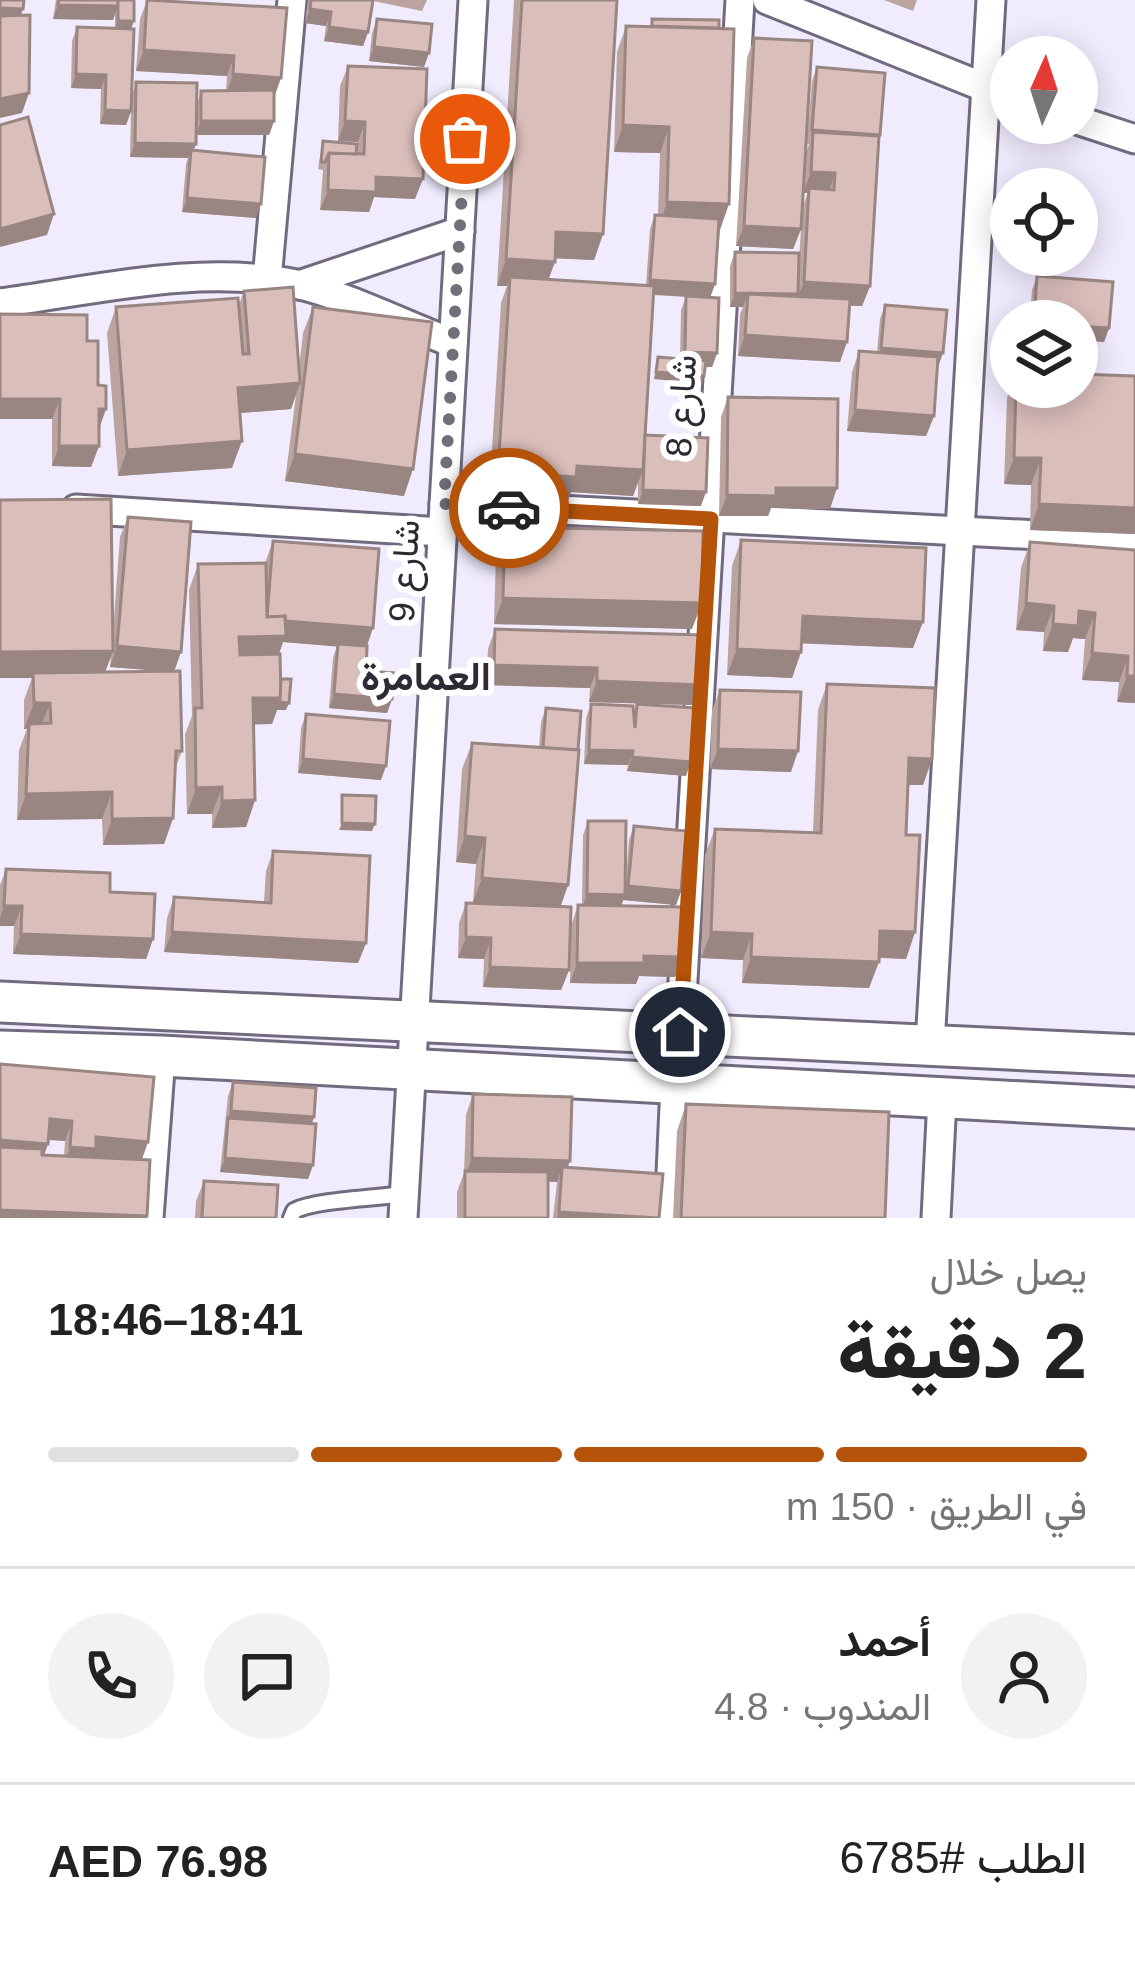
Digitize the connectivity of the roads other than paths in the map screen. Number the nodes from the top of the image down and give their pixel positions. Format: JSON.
{"nodes":[{"id":1,"x":292,"y":0,"type":"edge"},
{"id":2,"x":473,"y":0,"type":"edge"},
{"id":3,"x":740,"y":0,"type":"edge"},
{"id":4,"x":767,"y":0,"type":"edge"},
{"id":5,"x":992,"y":0,"type":"edge"},
{"id":6,"x":805,"y":9,"type":"edge"},
{"id":7,"x":995,"y":36,"type":"edge"},
{"id":8,"x":990,"y":89,"type":"edge"},
{"id":9,"x":1098,"y":127,"type":"edge"},
{"id":10,"x":1135,"y":139,"type":"edge"},
{"id":11,"x":994,"y":144,"type":"edge"},
{"id":12,"x":460,"y":231,"type":"junction"},
{"id":13,"x":267,"y":280,"type":"junction"},
{"id":14,"x":299,"y":285,"type":"junction"},
{"id":15,"x":0,"y":303,"type":"edge"},
{"id":16,"x":453,"y":343,"type":"junction"},
{"id":17,"x":46,"y":507,"type":"edge"},
{"id":18,"x":443,"y":518,"type":"junction"},
{"id":19,"x":711,"y":519,"type":"junction"},
{"id":20,"x":960,"y":533,"type":"junction"},
{"id":21,"x":1135,"y":540,"type":"edge"},
{"id":22,"x":0,"y":1002,"type":"edge"},
{"id":23,"x":413,"y":1020,"type":"junction"},
{"id":24,"x":680,"y":1032,"type":"junction"},
{"id":25,"x":930,"y":1044,"type":"junction"},
{"id":26,"x":0,"y":1051,"type":"edge"},
{"id":27,"x":1135,"y":1054,"type":"edge"},
{"id":28,"x":161,"y":1056,"type":"junction"},
{"id":29,"x":411,"y":1070,"type":"junction"},
{"id":30,"x":675,"y":1084,"type":"junction"},
{"id":31,"x":942,"y":1098,"type":"junction"},
{"id":32,"x":1135,"y":1108,"type":"edge"},
{"id":33,"x":404,"y":1206,"type":"edge"},
{"id":34,"x":335,"y":1211,"type":"edge"},
{"id":35,"x":149,"y":1218,"type":"edge"},
{"id":36,"x":291,"y":1218,"type":"edge"},
{"id":37,"x":669,"y":1218,"type":"edge"},
{"id":38,"x":936,"y":1218,"type":"edge"}],
"edges":[{"from":1,"to":13,"type":"street"},
{"from":2,"to":12,"type":"street","name":"شارع 9"},
{"from":3,"to":19,"type":"street","name":"شارع 8"},
{"from":4,"to":6,"type":"street"},
{"from":5,"to":7,"type":"street"},
{"from":6,"to":8,"type":"street"},
{"from":9,"to":10,"type":"street"},
{"from":11,"to":20,"type":"street"},
{"from":12,"to":14,"type":"street"},
{"from":12,"to":16,"type":"street","name":"شارع 9"},
{"from":13,"to":14,"type":"street"},
{"from":13,"to":15,"type":"street"},
{"from":14,"to":16,"type":"street"},
{"from":16,"to":18,"type":"street","name":"شارع 9"},
{"from":17,"to":18,"type":"street"},
{"from":18,"to":19,"type":"street"},
{"from":18,"to":23,"type":"street","name":"شارع 9"},
{"from":19,"to":20,"type":"street"},
{"from":19,"to":24,"type":"street","name":"شارع 8"},
{"from":20,"to":21,"type":"street"},
{"from":20,"to":25,"type":"street"},
{"from":22,"to":23,"type":"street"},
{"from":23,"to":24,"type":"street"},
{"from":23,"to":29,"type":"street","name":"شارع 9"},
{"from":24,"to":25,"type":"street"},
{"from":25,"to":27,"type":"street"},
{"from":26,"to":28,"type":"street"},
{"from":28,"to":29,"type":"street"},
{"from":28,"to":35,"type":"street"},
{"from":29,"to":30,"type":"street"},
{"from":29,"to":33,"type":"street","name":"شارع 9"},
{"from":30,"to":31,"type":"street"},
{"from":30,"to":37,"type":"street"},
{"from":31,"to":32,"type":"street"},
{"from":31,"to":38,"type":"street"},
{"from":33,"to":34,"type":"lane"},
{"from":34,"to":36,"type":"lane"}]}
